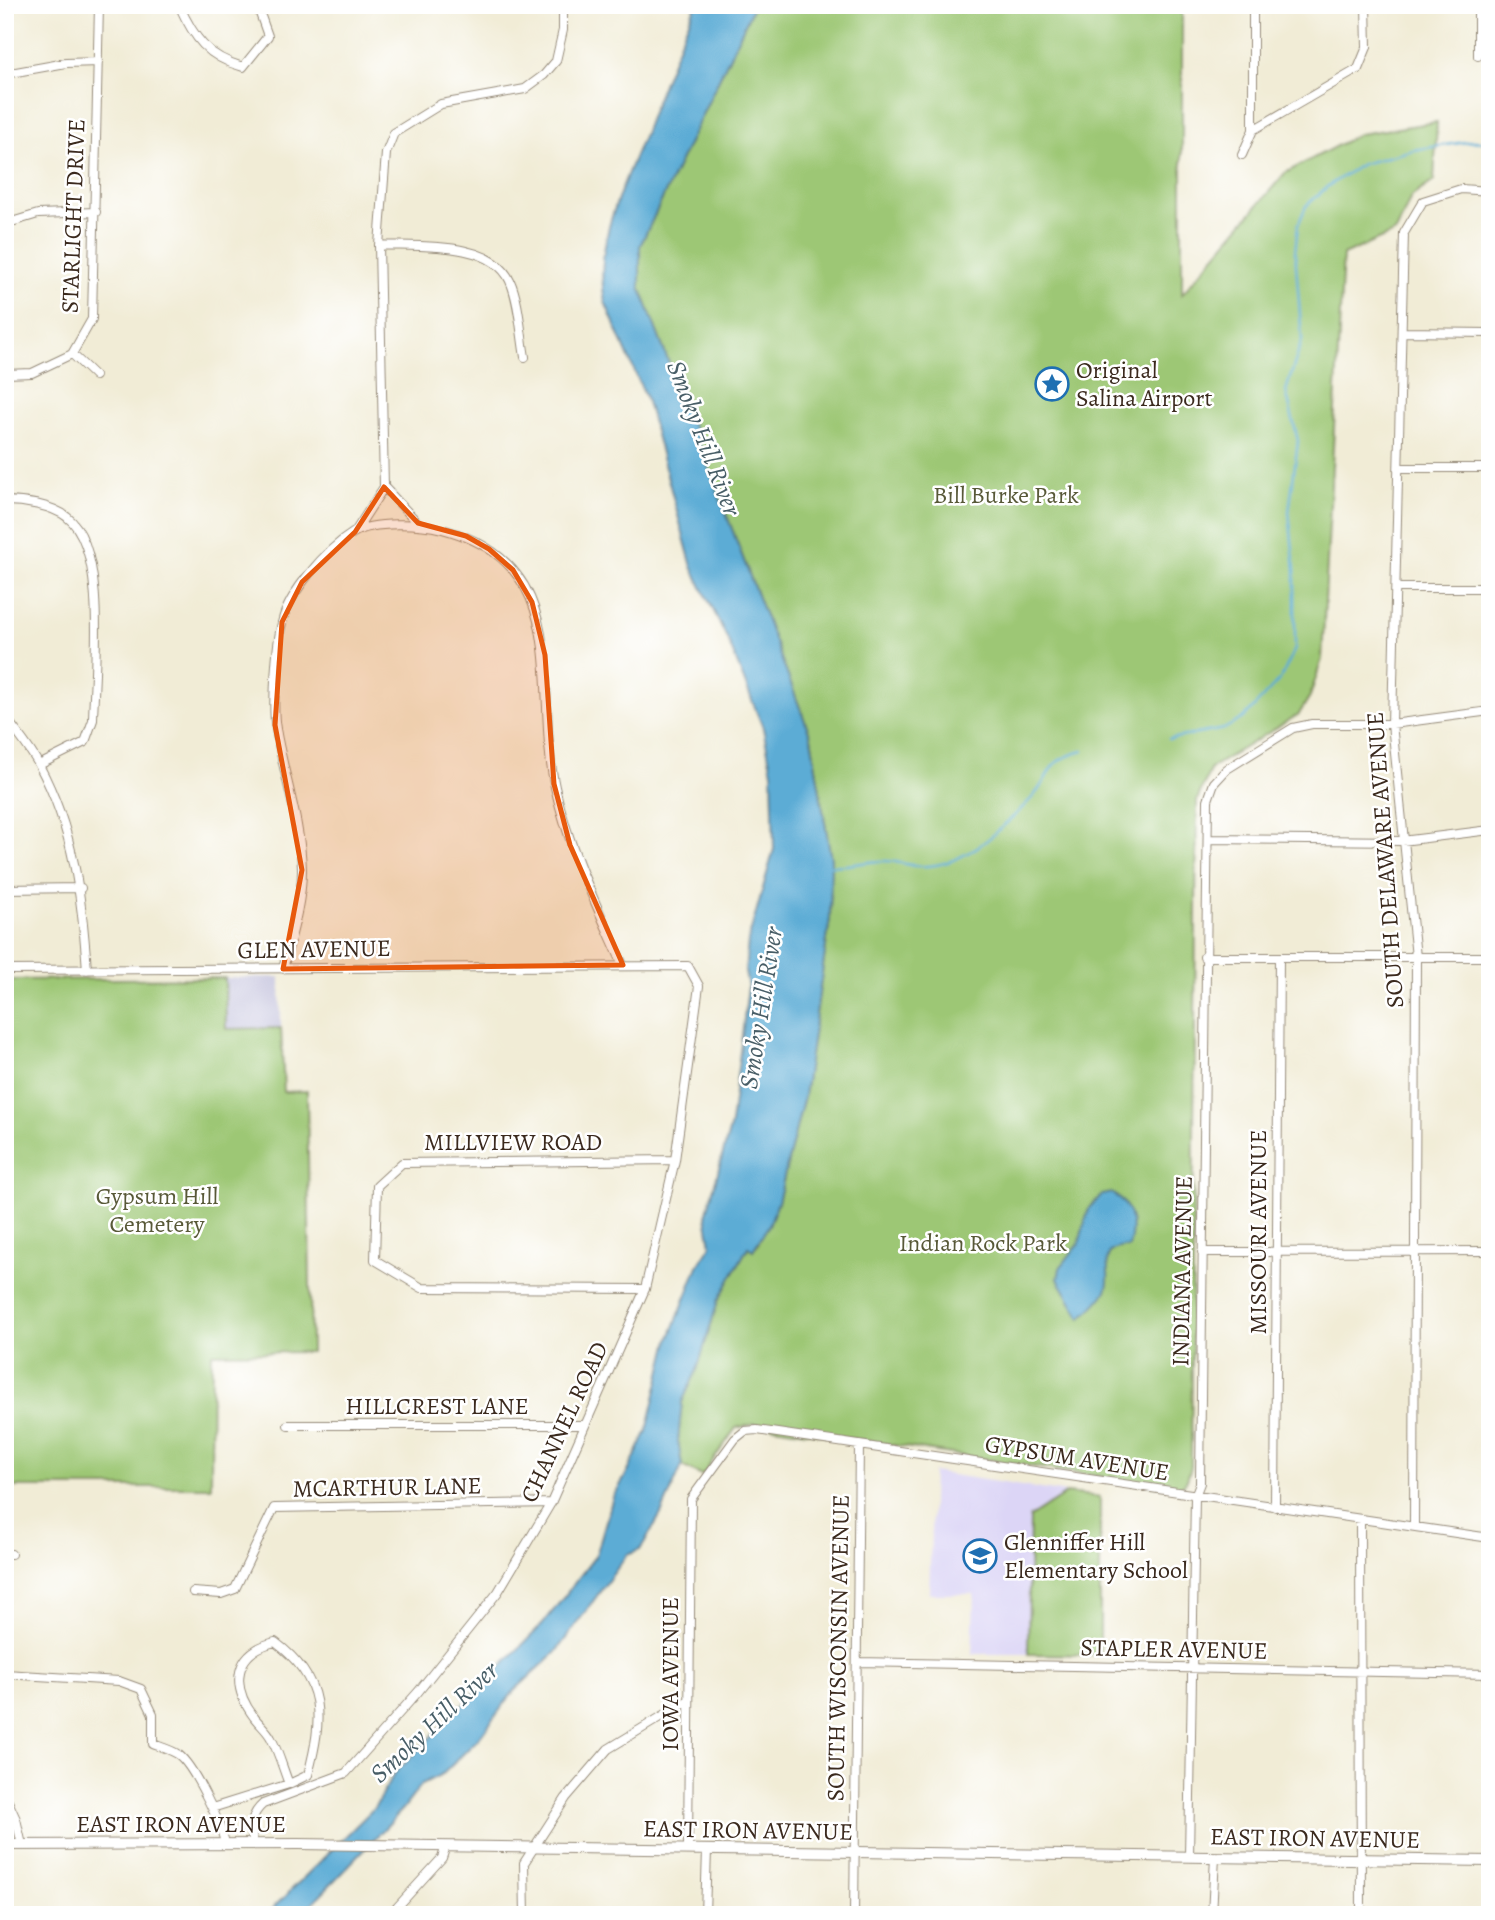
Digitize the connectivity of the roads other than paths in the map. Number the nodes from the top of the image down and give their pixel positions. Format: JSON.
{"nodes":[{"id":1,"x":99,"y":5,"type":"edge"},
{"id":2,"x":179,"y":5,"type":"edge"},
{"id":3,"x":257,"y":5,"type":"edge"},
{"id":4,"x":563,"y":5,"type":"edge"},
{"id":5,"x":1253,"y":5,"type":"edge"},
{"id":6,"x":1366,"y":5,"type":"edge"},
{"id":7,"x":1478,"y":5,"type":"edge"},
{"id":8,"x":1478,"y":56,"type":"dead end"},
{"id":9,"x":98,"y":62,"type":"junction"},
{"id":10,"x":5,"y":74,"type":"edge"},
{"id":11,"x":1254,"y":130,"type":"junction"},
{"id":12,"x":1242,"y":155,"type":"dead end"},
{"id":13,"x":1490,"y":191,"type":"edge"},
{"id":14,"x":96,"y":212,"type":"junction"},
{"id":15,"x":5,"y":224,"type":"edge"},
{"id":16,"x":379,"y":245,"type":"junction"},
{"id":17,"x":1402,"y":332,"type":"junction"},
{"id":18,"x":1490,"y":332,"type":"edge"},
{"id":19,"x":72,"y":354,"type":"junction"},
{"id":20,"x":525,"y":357,"type":"dead end"},
{"id":21,"x":5,"y":374,"type":"edge"},
{"id":22,"x":95,"y":376,"type":"dead end"},
{"id":23,"x":1399,"y":468,"type":"junction"},
{"id":24,"x":1490,"y":468,"type":"edge"},
{"id":25,"x":384,"y":487,"type":"junction"},
{"id":26,"x":5,"y":501,"type":"edge"},
{"id":27,"x":418,"y":523,"type":"junction"},
{"id":28,"x":355,"y":532,"type":"junction"},
{"id":29,"x":1397,"y":588,"type":"junction"},
{"id":30,"x":1490,"y":588,"type":"edge"},
{"id":31,"x":1490,"y":711,"type":"edge"},
{"id":32,"x":5,"y":716,"type":"edge"},
{"id":33,"x":1392,"y":724,"type":"junction"},
{"id":34,"x":39,"y":765,"type":"junction"},
{"id":35,"x":1490,"y":830,"type":"edge"},
{"id":36,"x":1208,"y":839,"type":"junction"},
{"id":37,"x":1402,"y":841,"type":"junction"},
{"id":38,"x":81,"y":888,"type":"junction"},
{"id":39,"x":5,"y":889,"type":"edge"},
{"id":40,"x":1204,"y":957,"type":"junction"},
{"id":41,"x":1279,"y":957,"type":"junction"},
{"id":42,"x":1416,"y":957,"type":"junction"},
{"id":43,"x":1490,"y":957,"type":"edge"},
{"id":44,"x":623,"y":965,"type":"junction"},
{"id":45,"x":283,"y":969,"type":"junction"},
{"id":46,"x":5,"y":970,"type":"edge"},
{"id":47,"x":87,"y":970,"type":"junction"},
{"id":48,"x":675,"y":1160,"type":"junction"},
{"id":49,"x":1490,"y":1251,"type":"edge"},
{"id":50,"x":1202,"y":1252,"type":"junction"},
{"id":51,"x":1278,"y":1252,"type":"junction"},
{"id":52,"x":1415,"y":1252,"type":"junction"},
{"id":53,"x":645,"y":1289,"type":"junction"},
{"id":54,"x":288,"y":1425,"type":"dead end"},
{"id":55,"x":585,"y":1425,"type":"junction"},
{"id":56,"x":859,"y":1445,"type":"junction"},
{"id":57,"x":1195,"y":1496,"type":"junction"},
{"id":58,"x":691,"y":1499,"type":"joint"},
{"id":59,"x":551,"y":1503,"type":"junction"},
{"id":60,"x":1276,"y":1507,"type":"junction"},
{"id":61,"x":1360,"y":1520,"type":"junction"},
{"id":62,"x":1414,"y":1527,"type":"junction"},
{"id":63,"x":1490,"y":1538,"type":"edge"},
{"id":64,"x":193,"y":1592,"type":"dead end"},
{"id":65,"x":858,"y":1662,"type":"junction"},
{"id":66,"x":1192,"y":1669,"type":"junction"},
{"id":67,"x":1362,"y":1671,"type":"junction"},
{"id":68,"x":5,"y":1674,"type":"edge"},
{"id":69,"x":1490,"y":1674,"type":"edge"},
{"id":70,"x":690,"y":1700,"type":"junction"},
{"id":71,"x":289,"y":1784,"type":"junction"},
{"id":72,"x":5,"y":1795,"type":"edge"},
{"id":73,"x":212,"y":1808,"type":"junction"},
{"id":74,"x":225,"y":1844,"type":"junction"},
{"id":75,"x":253,"y":1844,"type":"junction"},
{"id":76,"x":5,"y":1845,"type":"edge"},
{"id":77,"x":22,"y":1845,"type":"junction"},
{"id":78,"x":446,"y":1846,"type":"junction"},
{"id":79,"x":534,"y":1848,"type":"junction"},
{"id":80,"x":688,"y":1849,"type":"junction"},
{"id":81,"x":707,"y":1849,"type":"junction"},
{"id":82,"x":854,"y":1852,"type":"junction"},
{"id":83,"x":1189,"y":1857,"type":"junction"},
{"id":84,"x":1215,"y":1857,"type":"junction"},
{"id":85,"x":1360,"y":1860,"type":"junction"},
{"id":86,"x":1490,"y":1861,"type":"edge"},
{"id":87,"x":390,"y":1915,"type":"edge"},
{"id":88,"x":525,"y":1915,"type":"edge"},
{"id":89,"x":705,"y":1915,"type":"edge"},
{"id":90,"x":853,"y":1915,"type":"edge"},
{"id":91,"x":1212,"y":1915,"type":"edge"},
{"id":92,"x":1361,"y":1915,"type":"edge"}],
"edges":[{"from":1,"to":9,"type":"street","name":"STARLIGHT DRIVE"},
{"from":2,"to":3,"type":"street"},
{"from":4,"to":16,"type":"street"},
{"from":5,"to":11,"type":"street"},
{"from":6,"to":11,"type":"street"},
{"from":7,"to":8,"type":"street"},
{"from":9,"to":10,"type":"street"},
{"from":9,"to":14,"type":"street","name":"STARLIGHT DRIVE"},
{"from":11,"to":12,"type":"street"},
{"from":13,"to":17,"type":"street","name":"SOUTH DELAWARE AVENUE"},
{"from":14,"to":15,"type":"street"},
{"from":14,"to":19,"type":"street","name":"STARLIGHT DRIVE"},
{"from":16,"to":20,"type":"street"},
{"from":16,"to":25,"type":"street"},
{"from":17,"to":18,"type":"street"},
{"from":17,"to":23,"type":"street","name":"SOUTH DELAWARE AVENUE"},
{"from":19,"to":21,"type":"street"},
{"from":19,"to":22,"type":"street"},
{"from":23,"to":24,"type":"street"},
{"from":23,"to":29,"type":"street","name":"SOUTH DELAWARE AVENUE"},
{"from":25,"to":27,"type":"street"},
{"from":25,"to":28,"type":"street"},
{"from":26,"to":34,"type":"street"},
{"from":27,"to":28,"type":"street"},
{"from":27,"to":44,"type":"street"},
{"from":28,"to":45,"type":"street"},
{"from":29,"to":30,"type":"street"},
{"from":29,"to":33,"type":"street","name":"SOUTH DELAWARE AVENUE"},
{"from":31,"to":33,"type":"street"},
{"from":32,"to":34,"type":"street"},
{"from":33,"to":36,"type":"street","name":"INDIANA AVENUE"},
{"from":33,"to":37,"type":"street","name":"SOUTH DELAWARE AVENUE"},
{"from":34,"to":38,"type":"street"},
{"from":35,"to":37,"type":"street"},
{"from":36,"to":37,"type":"street"},
{"from":36,"to":40,"type":"street","name":"INDIANA AVENUE"},
{"from":37,"to":42,"type":"street","name":"SOUTH DELAWARE AVENUE"},
{"from":38,"to":39,"type":"street"},
{"from":38,"to":47,"type":"street"},
{"from":40,"to":41,"type":"street"},
{"from":40,"to":50,"type":"street","name":"INDIANA AVENUE"},
{"from":41,"to":42,"type":"street"},
{"from":41,"to":51,"type":"street","name":"MISSOURI AVENUE"},
{"from":42,"to":43,"type":"street"},
{"from":42,"to":52,"type":"street","name":"SOUTH DELAWARE AVENUE"},
{"from":44,"to":45,"type":"street","name":"GLEN AVENUE"},
{"from":44,"to":48,"type":"street","name":"CHANNEL ROAD"},
{"from":45,"to":47,"type":"street","name":"GLEN AVENUE"},
{"from":46,"to":47,"type":"street","name":"GLEN AVENUE"},
{"from":48,"to":53,"type":"street","name":"CHANNEL ROAD"},
{"from":48,"to":53,"type":"street","name":"MILLVIEW ROAD"},
{"from":49,"to":52,"type":"street"},
{"from":50,"to":51,"type":"street"},
{"from":50,"to":57,"type":"street","name":"INDIANA AVENUE"},
{"from":51,"to":52,"type":"street"},
{"from":51,"to":60,"type":"street","name":"MISSOURI AVENUE"},
{"from":52,"to":62,"type":"street","name":"SOUTH DELAWARE AVENUE"},
{"from":53,"to":55,"type":"street","name":"CHANNEL ROAD"},
{"from":54,"to":55,"type":"street","name":"HILLCREST LANE"},
{"from":55,"to":59,"type":"street","name":"CHANNEL ROAD"},
{"from":56,"to":57,"type":"street","name":"GYPSUM AVENUE"},
{"from":56,"to":58,"type":"street","name":"GYPSUM AVENUE"},
{"from":56,"to":65,"type":"street","name":"SOUTH WISCONSIN AVENUE"},
{"from":57,"to":60,"type":"street","name":"GYPSUM AVENUE"},
{"from":57,"to":66,"type":"street","name":"INDIANA AVENUE"},
{"from":58,"to":70,"type":"street","name":"IOWA AVENUE"},
{"from":59,"to":64,"type":"street","name":"MCARTHUR LANE"},
{"from":59,"to":75,"type":"street","name":"CHANNEL ROAD"},
{"from":60,"to":61,"type":"street","name":"GYPSUM AVENUE"},
{"from":61,"to":62,"type":"street","name":"GYPSUM AVENUE"},
{"from":61,"to":67,"type":"street"},
{"from":62,"to":63,"type":"street","name":"GYPSUM AVENUE"},
{"from":65,"to":66,"type":"street","name":"STAPLER AVENUE"},
{"from":65,"to":82,"type":"street","name":"SOUTH WISCONSIN AVENUE"},
{"from":66,"to":67,"type":"street","name":"STAPLER AVENUE"},
{"from":66,"to":83,"type":"street","name":"INDIANA AVENUE"},
{"from":67,"to":69,"type":"street","name":"STAPLER AVENUE"},
{"from":67,"to":85,"type":"street"},
{"from":68,"to":73,"type":"street"},
{"from":70,"to":79,"type":"street"},
{"from":70,"to":80,"type":"street","name":"IOWA AVENUE"},
{"from":71,"to":71,"type":"street"},
{"from":71,"to":73,"type":"street"},
{"from":72,"to":77,"type":"street"},
{"from":73,"to":74,"type":"street"},
{"from":74,"to":75,"type":"street","name":"EAST IRON AVENUE"},
{"from":74,"to":77,"type":"street","name":"EAST IRON AVENUE"},
{"from":75,"to":78,"type":"street","name":"EAST IRON AVENUE"},
{"from":76,"to":77,"type":"street","name":"EAST IRON AVENUE"},
{"from":78,"to":79,"type":"street","name":"EAST IRON AVENUE"},
{"from":78,"to":87,"type":"street"},
{"from":79,"to":80,"type":"street","name":"EAST IRON AVENUE"},
{"from":79,"to":88,"type":"street"},
{"from":80,"to":81,"type":"street","name":"EAST IRON AVENUE"},
{"from":81,"to":82,"type":"street","name":"EAST IRON AVENUE"},
{"from":81,"to":89,"type":"street"},
{"from":82,"to":83,"type":"street","name":"EAST IRON AVENUE"},
{"from":82,"to":90,"type":"street","name":"SOUTH WISCONSIN AVENUE"},
{"from":83,"to":84,"type":"street","name":"EAST IRON AVENUE"},
{"from":84,"to":85,"type":"street","name":"EAST IRON AVENUE"},
{"from":84,"to":91,"type":"street"},
{"from":85,"to":86,"type":"street","name":"EAST IRON AVENUE"},
{"from":85,"to":92,"type":"street"}]}
